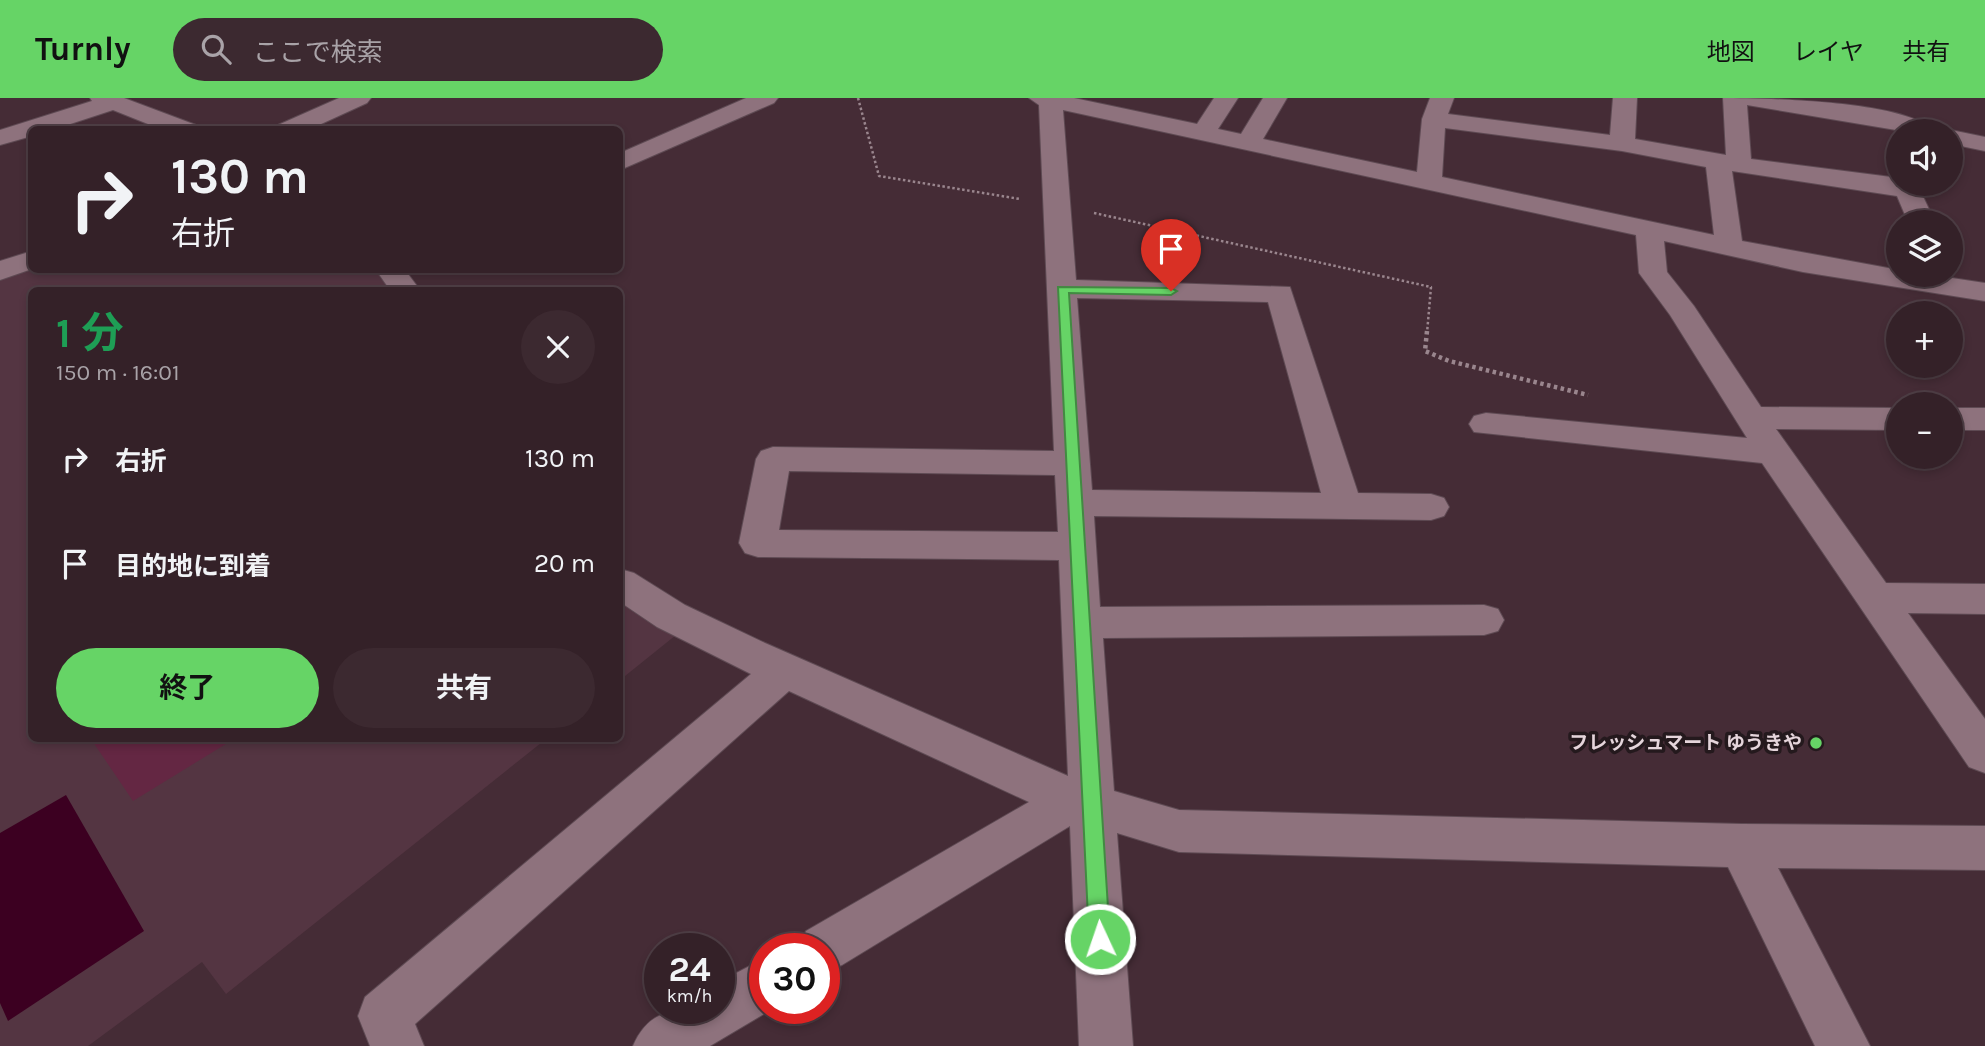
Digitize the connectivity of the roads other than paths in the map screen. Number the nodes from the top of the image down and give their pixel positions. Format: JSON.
{"nodes":[{"id":1,"x":359,"y":98,"type":"edge"},
{"id":2,"x":766,"y":98,"type":"edge"},
{"id":3,"x":1226,"y":98,"type":"edge"},
{"id":4,"x":1275,"y":98,"type":"edge"},
{"id":5,"x":1625,"y":98,"type":"edge"},
{"id":6,"x":1748,"y":98,"type":"edge"},
{"id":7,"x":1046,"y":99,"type":"edge"},
{"id":8,"x":108,"y":100,"type":"edge"},
{"id":9,"x":1438,"y":108,"type":"edge"},
{"id":10,"x":1886,"y":119,"type":"edge"},
{"id":11,"x":34,"y":126,"type":"edge"},
{"id":12,"x":176,"y":126,"type":"edge"},
{"id":13,"x":296,"y":126,"type":"edge"},
{"id":14,"x":28,"y":128,"type":"edge"},
{"id":15,"x":1203,"y":134,"type":"junction"},
{"id":16,"x":0,"y":138,"type":"edge"},
{"id":17,"x":1963,"y":139,"type":"edge"},
{"id":18,"x":1248,"y":144,"type":"junction"},
{"id":19,"x":1622,"y":144,"type":"junction"},
{"id":20,"x":1985,"y":144,"type":"edge"},
{"id":21,"x":623,"y":161,"type":"edge"},
{"id":22,"x":1729,"y":163,"type":"junction"},
{"id":23,"x":1429,"y":183,"type":"junction"},
{"id":24,"x":1886,"y":184,"type":"edge"},
{"id":25,"x":1649,"y":231,"type":"junction"},
{"id":26,"x":1728,"y":247,"type":"junction"},
{"id":27,"x":28,"y":260,"type":"edge"},
{"id":28,"x":0,"y":271,"type":"edge"},
{"id":29,"x":1886,"y":273,"type":"edge"},
{"id":30,"x":1963,"y":286,"type":"edge"},
{"id":31,"x":1062,"y":289,"type":"junction"},
{"id":32,"x":1985,"y":292,"type":"edge"},
{"id":33,"x":1750,"y":418,"type":"junction"},
{"id":34,"x":1886,"y":419,"type":"edge"},
{"id":35,"x":1963,"y":419,"type":"edge"},
{"id":36,"x":1985,"y":419,"type":"edge"},
{"id":37,"x":1486,"y":424,"type":"dead end"},
{"id":38,"x":1773,"y":452,"type":"junction"},
{"id":39,"x":1072,"y":463,"type":"junction"},
{"id":40,"x":1074,"y":503,"type":"junction"},
{"id":41,"x":1343,"y":505,"type":"junction"},
{"id":42,"x":1431,"y":506,"type":"dead end"},
{"id":43,"x":1077,"y":546,"type":"junction"},
{"id":44,"x":623,"y":585,"type":"edge"},
{"id":45,"x":1875,"y":598,"type":"junction"},
{"id":46,"x":1985,"y":599,"type":"edge"},
{"id":47,"x":1484,"y":621,"type":"dead end"},
{"id":48,"x":1081,"y":623,"type":"junction"},
{"id":49,"x":785,"y":670,"type":"junction"},
{"id":50,"x":1985,"y":754,"type":"edge"},
{"id":51,"x":1083,"y":803,"type":"junction"},
{"id":52,"x":1742,"y":846,"type":"junction"},
{"id":53,"x":1985,"y":848,"type":"edge"},
{"id":54,"x":840,"y":939,"type":"edge"},
{"id":55,"x":749,"y":993,"type":"edge"},
{"id":56,"x":397,"y":1046,"type":"edge"},
{"id":57,"x":660,"y":1046,"type":"edge"},
{"id":58,"x":1106,"y":1046,"type":"edge"},
{"id":59,"x":1843,"y":1046,"type":"edge"}],
"edges":[{"from":1,"to":13,"type":"street"},
{"from":2,"to":21,"type":"street"},
{"from":3,"to":15,"type":"street"},
{"from":4,"to":18,"type":"street"},
{"from":5,"to":19,"type":"street"},
{"from":6,"to":10,"type":"street"},
{"from":6,"to":22,"type":"street"},
{"from":7,"to":15,"type":"street"},
{"from":7,"to":31,"type":"street"},
{"from":8,"to":11,"type":"street"},
{"from":8,"to":12,"type":"street"},
{"from":9,"to":19,"type":"street"},
{"from":9,"to":23,"type":"street"},
{"from":14,"to":16,"type":"street"},
{"from":15,"to":18,"type":"street"},
{"from":17,"to":20,"type":"street"},
{"from":18,"to":23,"type":"street"},
{"from":19,"to":22,"type":"street"},
{"from":22,"to":24,"type":"street"},
{"from":22,"to":26,"type":"street"},
{"from":23,"to":25,"type":"street"},
{"from":25,"to":26,"type":"street"},
{"from":25,"to":33,"type":"street"},
{"from":26,"to":29,"type":"street"},
{"from":27,"to":28,"type":"street"},
{"from":30,"to":32,"type":"street"},
{"from":31,"to":39,"type":"street"},
{"from":31,"to":41,"type":"street"},
{"from":33,"to":34,"type":"street"},
{"from":33,"to":38,"type":"street"},
{"from":35,"to":36,"type":"street"},
{"from":37,"to":38,"type":"street"},
{"from":38,"to":45,"type":"street"},
{"from":39,"to":40,"type":"street"},
{"from":39,"to":43,"type":"street"},
{"from":40,"to":41,"type":"street"},
{"from":40,"to":43,"type":"street"},
{"from":41,"to":42,"type":"street"},
{"from":43,"to":48,"type":"street"},
{"from":44,"to":49,"type":"street"},
{"from":45,"to":46,"type":"street"},
{"from":45,"to":50,"type":"street"},
{"from":47,"to":48,"type":"street"},
{"from":48,"to":51,"type":"street"},
{"from":49,"to":51,"type":"street"},
{"from":49,"to":56,"type":"street"},
{"from":51,"to":52,"type":"street"},
{"from":51,"to":54,"type":"street"},
{"from":51,"to":58,"type":"street"},
{"from":52,"to":53,"type":"street"},
{"from":52,"to":59,"type":"street"},
{"from":55,"to":57,"type":"street"}]}
